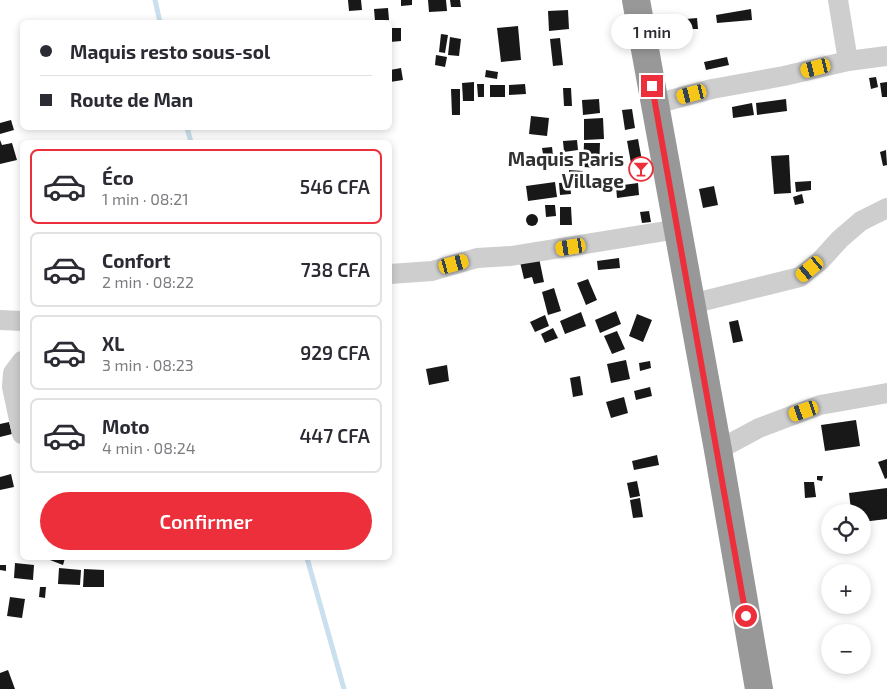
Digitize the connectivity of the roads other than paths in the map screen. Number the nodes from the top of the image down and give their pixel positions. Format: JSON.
{"nodes":[{"id":1,"x":636,"y":0,"type":"edge"},
{"id":2,"x":838,"y":0,"type":"edge"},
{"id":3,"x":887,"y":56,"type":"edge"},
{"id":4,"x":848,"y":60,"type":"junction"},
{"id":5,"x":655,"y":104,"type":"junction"},
{"id":6,"x":887,"y":208,"type":"edge"},
{"id":7,"x":678,"y":229,"type":"junction"},
{"id":8,"x":392,"y":274,"type":"edge"},
{"id":9,"x":691,"y":304,"type":"junction"},
{"id":10,"x":0,"y":320,"type":"edge"},
{"id":11,"x":20,"y":321,"type":"edge"},
{"id":12,"x":20,"y":364,"type":"edge"},
{"id":13,"x":887,"y":393,"type":"edge"},
{"id":14,"x":20,"y":425,"type":"edge"},
{"id":15,"x":718,"y":450,"type":"junction"},
{"id":16,"x":759,"y":689,"type":"edge"}],
"edges":[{"from":1,"to":5,"type":"highway"},
{"from":2,"to":4,"type":"street"},
{"from":3,"to":4,"type":"street"},
{"from":4,"to":5,"type":"street"},
{"from":5,"to":7,"type":"highway"},
{"from":6,"to":9,"type":"street"},
{"from":7,"to":8,"type":"street"},
{"from":7,"to":9,"type":"highway"},
{"from":9,"to":15,"type":"highway"},
{"from":10,"to":11,"type":"street"},
{"from":12,"to":14,"type":"street"},
{"from":13,"to":15,"type":"street"},
{"from":15,"to":16,"type":"highway"}]}
